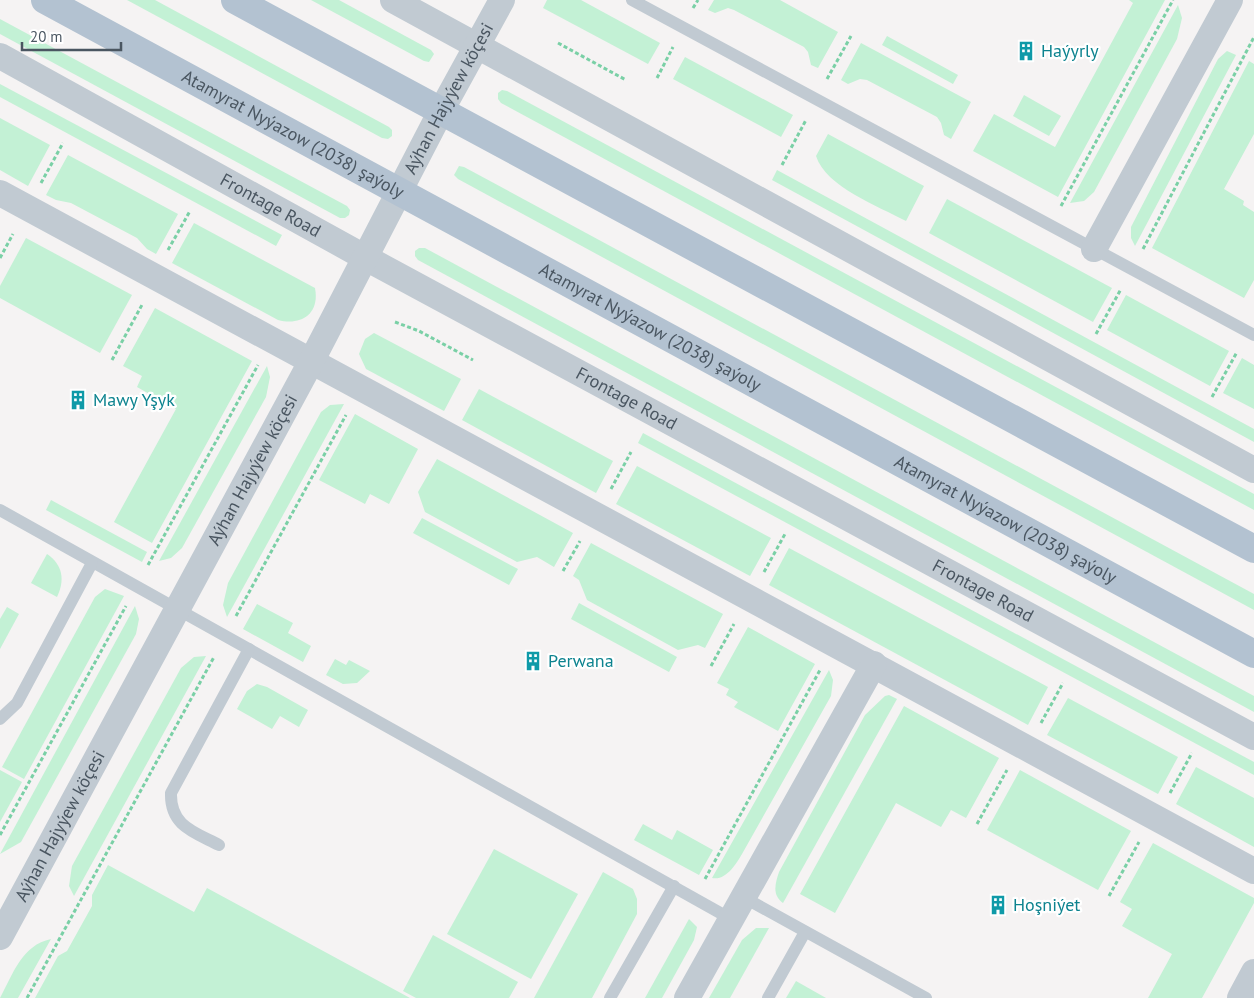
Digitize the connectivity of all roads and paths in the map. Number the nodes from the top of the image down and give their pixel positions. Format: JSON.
{"nodes":[{"id":1,"x":45,"y":0,"type":"edge"},
{"id":2,"x":235,"y":0,"type":"edge"},
{"id":3,"x":393,"y":0,"type":"edge"},
{"id":4,"x":502,"y":0,"type":"edge"},
{"id":5,"x":632,"y":0,"type":"edge"},
{"id":6,"x":1172,"y":0,"type":"edge"},
{"id":7,"x":1230,"y":0,"type":"edge"},
{"id":8,"x":851,"y":36,"type":"dead end"},
{"id":9,"x":1254,"y":37,"type":"edge"},
{"id":10,"x":558,"y":44,"type":"dead end"},
{"id":11,"x":674,"y":44,"type":"dead end"},
{"id":12,"x":478,"y":45,"type":"junction"},
{"id":13,"x":0,"y":56,"type":"edge"},
{"id":14,"x":657,"y":78,"type":"dead end"},
{"id":15,"x":626,"y":80,"type":"dead end"},
{"id":16,"x":826,"y":82,"type":"dead end"},
{"id":17,"x":441,"y":110,"type":"junction"},
{"id":18,"x":808,"y":116,"type":"dead end"},
{"id":19,"x":782,"y":165,"type":"dead end"},
{"id":20,"x":0,"y":193,"type":"edge"},
{"id":21,"x":398,"y":193,"type":"junction"},
{"id":22,"x":1050,"y":226,"type":"junction"},
{"id":23,"x":1094,"y":249,"type":"junction"},
{"id":24,"x":1141,"y":252,"type":"dead end"},
{"id":25,"x":366,"y":258,"type":"junction"},
{"id":26,"x":1122,"y":286,"type":"dead end"},
{"id":27,"x":395,"y":322,"type":"dead end"},
{"id":28,"x":1096,"y":334,"type":"dead end"},
{"id":29,"x":1254,"y":335,"type":"edge"},
{"id":30,"x":1239,"y":349,"type":"dead end"},
{"id":31,"x":473,"y":360,"type":"dead end"},
{"id":32,"x":311,"y":362,"type":"junction"},
{"id":33,"x":1212,"y":397,"type":"dead end"},
{"id":34,"x":349,"y":410,"type":"dead end"},
{"id":35,"x":1254,"y":470,"type":"edge"},
{"id":36,"x":0,"y":510,"type":"edge"},
{"id":37,"x":1254,"y":550,"type":"edge"},
{"id":38,"x":92,"y":563,"type":"junction"},
{"id":39,"x":177,"y":610,"type":"junction"},
{"id":40,"x":225,"y":636,"type":"junction"},
{"id":41,"x":249,"y":649,"type":"junction"},
{"id":42,"x":1254,"y":654,"type":"edge"},
{"id":43,"x":874,"y":664,"type":"junction"},
{"id":44,"x":822,"y":666,"type":"dead end"},
{"id":45,"x":0,"y":719,"type":"edge"},
{"id":46,"x":1254,"y":738,"type":"edge"},
{"id":47,"x":219,"y":845,"type":"dead end"},
{"id":48,"x":1254,"y":871,"type":"edge"},
{"id":49,"x":674,"y":886,"type":"junction"},
{"id":50,"x":692,"y":896,"type":"junction"},
{"id":51,"x":737,"y":908,"type":"junction"},
{"id":52,"x":805,"y":932,"type":"junction"},
{"id":53,"x":0,"y":937,"type":"edge"},
{"id":54,"x":1254,"y":972,"type":"edge"},
{"id":55,"x":27,"y":998,"type":"edge"},
{"id":56,"x":610,"y":998,"type":"edge"},
{"id":57,"x":687,"y":998,"type":"edge"},
{"id":58,"x":768,"y":998,"type":"edge"},
{"id":59,"x":926,"y":998,"type":"edge"},
{"id":60,"x":1240,"y":998,"type":"edge"}],
"edges":[{"from":1,"to":21,"type":"main road","name":"Atamyrat Nyýazow (2038) şaýoly"},
{"from":2,"to":17,"type":"main road"},
{"from":3,"to":12,"type":"street"},
{"from":4,"to":12,"type":"street","name":"Aýhan Hajyýew köçesi"},
{"from":5,"to":22,"type":"lane"},
{"from":6,"to":22,"type":"path"},
{"from":7,"to":23,"type":"street"},
{"from":8,"to":16,"type":"path"},
{"from":9,"to":24,"type":"path"},
{"from":10,"to":15,"type":"path"},
{"from":11,"to":14,"type":"path"},
{"from":12,"to":17,"type":"street","name":"Aýhan Hajyýew köçesi"},
{"from":12,"to":35,"type":"street"},
{"from":13,"to":25,"type":"street","name":"Frontage Road"},
{"from":17,"to":21,"type":"street","name":"Aýhan Hajyýew köçesi"},
{"from":17,"to":37,"type":"main road"},
{"from":18,"to":19,"type":"path"},
{"from":20,"to":32,"type":"street"},
{"from":21,"to":25,"type":"street","name":"Aýhan Hajyýew köçesi"},
{"from":21,"to":42,"type":"main road","name":"Atamyrat Nyýazow (2038) şaýoly"},
{"from":22,"to":23,"type":"lane"},
{"from":23,"to":29,"type":"lane"},
{"from":25,"to":32,"type":"street","name":"Aýhan Hajyýew köçesi"},
{"from":25,"to":46,"type":"street","name":"Frontage Road"},
{"from":26,"to":28,"type":"path"},
{"from":27,"to":31,"type":"path"},
{"from":30,"to":33,"type":"path"},
{"from":32,"to":39,"type":"street","name":"Aýhan Hajyýew köçesi"},
{"from":32,"to":43,"type":"street"},
{"from":34,"to":40,"type":"path"},
{"from":36,"to":38,"type":"lane"},
{"from":38,"to":39,"type":"lane"},
{"from":38,"to":45,"type":"lane"},
{"from":39,"to":40,"type":"lane"},
{"from":39,"to":53,"type":"street","name":"Aýhan Hajyýew köçesi"},
{"from":40,"to":41,"type":"lane"},
{"from":40,"to":55,"type":"path"},
{"from":41,"to":47,"type":"lane"},
{"from":41,"to":49,"type":"lane"},
{"from":43,"to":48,"type":"street"},
{"from":43,"to":51,"type":"street"},
{"from":44,"to":50,"type":"path"},
{"from":49,"to":50,"type":"lane"},
{"from":49,"to":56,"type":"lane"},
{"from":50,"to":51,"type":"lane"},
{"from":51,"to":52,"type":"lane"},
{"from":51,"to":57,"type":"street"},
{"from":52,"to":58,"type":"lane"},
{"from":52,"to":59,"type":"lane"},
{"from":54,"to":60,"type":"street"}]}
